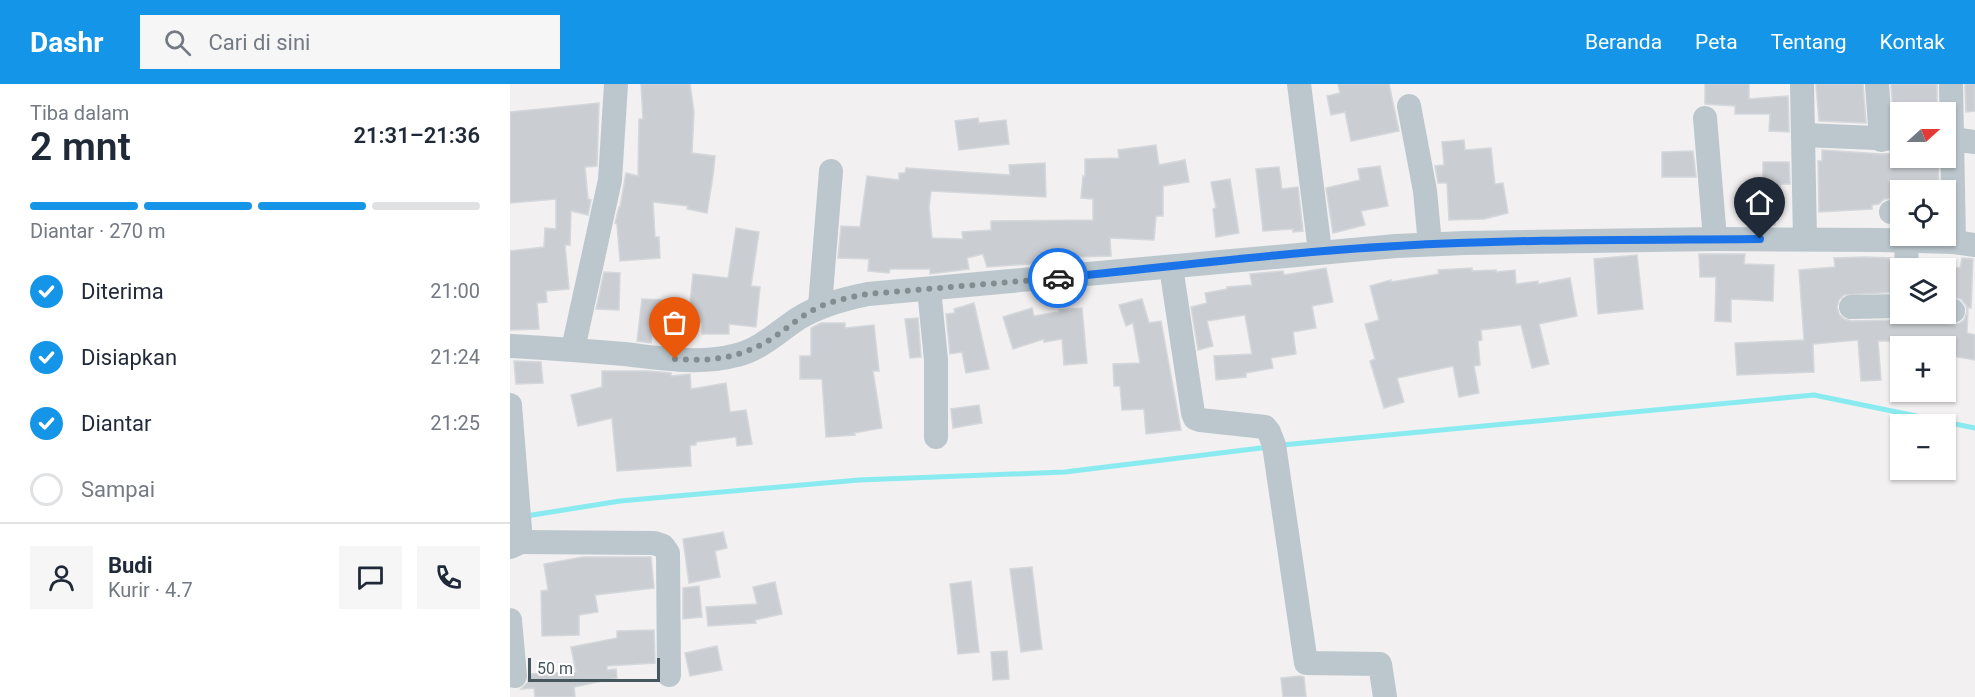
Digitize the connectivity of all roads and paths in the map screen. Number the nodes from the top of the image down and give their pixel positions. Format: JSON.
{"nodes":[{"id":1,"x":616,"y":84,"type":"edge"},
{"id":2,"x":1299,"y":84,"type":"edge"},
{"id":3,"x":1802,"y":84,"type":"edge"},
{"id":4,"x":1877,"y":84,"type":"edge"},
{"id":5,"x":1951,"y":84,"type":"edge"},
{"id":6,"x":1950,"y":102,"type":"edge"},
{"id":7,"x":1409,"y":106,"type":"dead end"},
{"id":8,"x":1705,"y":118,"type":"dead end"},
{"id":9,"x":1804,"y":135,"type":"junction"},
{"id":10,"x":1890,"y":136,"type":"edge"},
{"id":11,"x":1956,"y":139,"type":"edge"},
{"id":12,"x":1890,"y":140,"type":"edge"},
{"id":13,"x":1975,"y":142,"type":"edge"},
{"id":14,"x":1952,"y":168,"type":"edge"},
{"id":15,"x":831,"y":171,"type":"dead end"},
{"id":16,"x":1958,"y":214,"type":"edge"},
{"id":17,"x":1715,"y":239,"type":"junction"},
{"id":18,"x":1805,"y":239,"type":"junction"},
{"id":19,"x":1890,"y":241,"type":"edge"},
{"id":20,"x":1430,"y":244,"type":"junction"},
{"id":21,"x":1965,"y":244,"type":"edge"},
{"id":22,"x":1320,"y":251,"type":"junction"},
{"id":23,"x":1171,"y":267,"type":"junction"},
{"id":24,"x":928,"y":289,"type":"junction"},
{"id":25,"x":820,"y":306,"type":"junction"},
{"id":26,"x":1890,"y":306,"type":"edge"},
{"id":27,"x":1851,"y":307,"type":"dead end"},
{"id":28,"x":510,"y":346,"type":"edge"},
{"id":29,"x":573,"y":349,"type":"junction"},
{"id":30,"x":510,"y":405,"type":"edge"},
{"id":31,"x":936,"y":437,"type":"dead end"},
{"id":32,"x":517,"y":533,"type":"edge"},
{"id":33,"x":510,"y":620,"type":"edge"},
{"id":34,"x":669,"y":675,"type":"dead end"},
{"id":35,"x":515,"y":676,"type":"dead end"},
{"id":36,"x":1385,"y":697,"type":"edge"}],
"edges":[{"from":1,"to":29,"type":"street"},
{"from":2,"to":22,"type":"street"},
{"from":3,"to":9,"type":"street"},
{"from":4,"to":10,"type":"street"},
{"from":5,"to":6,"type":"street"},
{"from":7,"to":20,"type":"street"},
{"from":8,"to":17,"type":"street"},
{"from":9,"to":12,"type":"street"},
{"from":9,"to":18,"type":"street"},
{"from":11,"to":13,"type":"street"},
{"from":14,"to":16,"type":"street"},
{"from":15,"to":25,"type":"street"},
{"from":16,"to":21,"type":"street"},
{"from":17,"to":18,"type":"street"},
{"from":17,"to":20,"type":"street"},
{"from":18,"to":19,"type":"street"},
{"from":20,"to":22,"type":"street"},
{"from":22,"to":23,"type":"street"},
{"from":23,"to":24,"type":"street"},
{"from":23,"to":36,"type":"street"},
{"from":24,"to":25,"type":"street"},
{"from":24,"to":31,"type":"street"},
{"from":25,"to":29,"type":"street"},
{"from":26,"to":27,"type":"street"},
{"from":28,"to":29,"type":"street"},
{"from":30,"to":32,"type":"street"},
{"from":32,"to":34,"type":"street"},
{"from":33,"to":35,"type":"street"}]}
